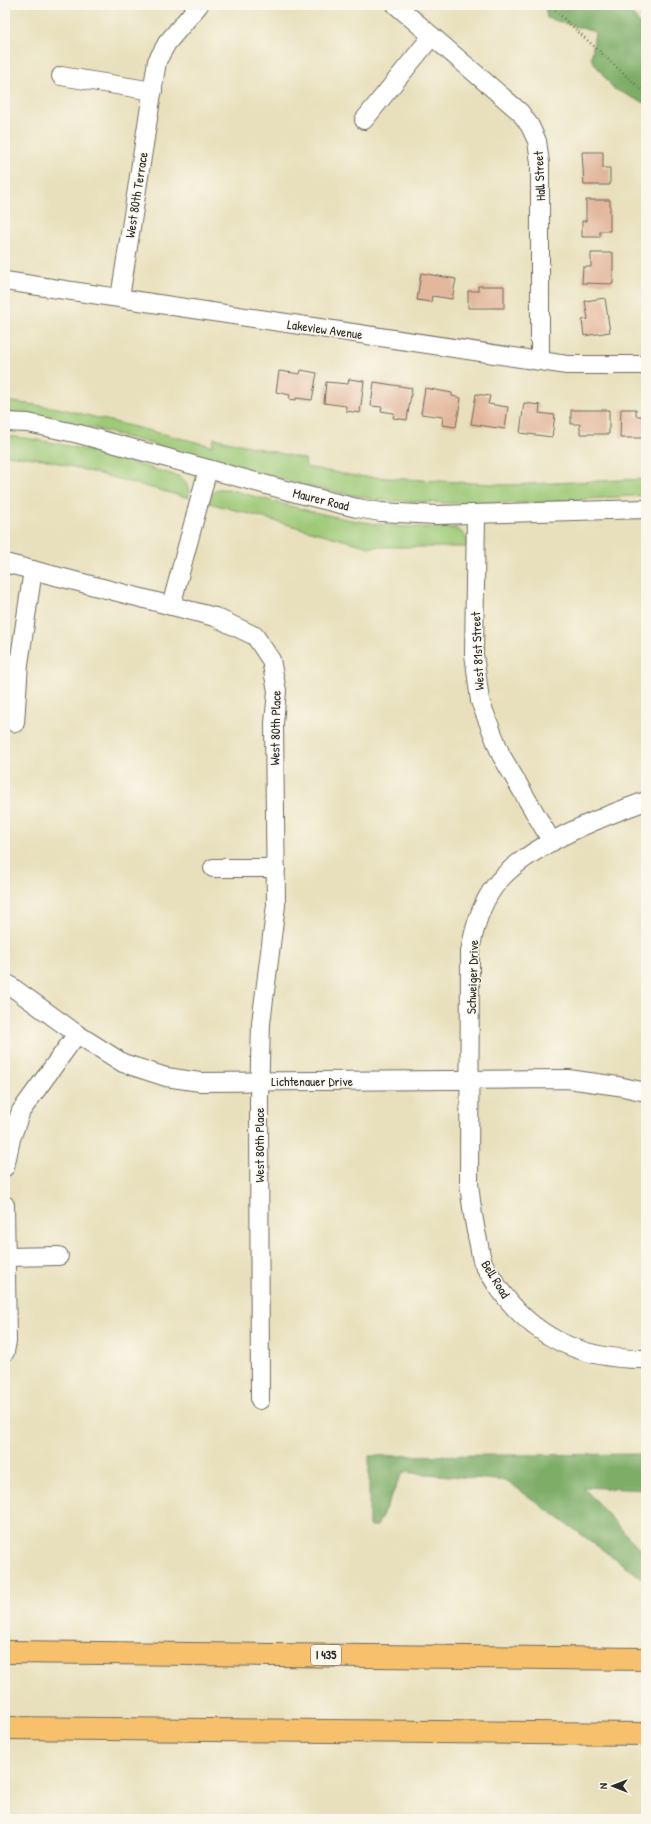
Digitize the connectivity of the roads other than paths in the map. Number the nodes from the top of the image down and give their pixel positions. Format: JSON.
{"nodes":[{"id":1,"x":199,"y":5,"type":"edge"},
{"id":2,"x":396,"y":5,"type":"edge"},
{"id":3,"x":432,"y":36,"type":"junction"},
{"id":4,"x":61,"y":76,"type":"dead end"},
{"id":5,"x":153,"y":91,"type":"junction"},
{"id":6,"x":364,"y":120,"type":"dead end"},
{"id":7,"x":5,"y":281,"type":"edge"},
{"id":8,"x":120,"y":298,"type":"junction"},
{"id":9,"x":540,"y":361,"type":"junction"},
{"id":10,"x":646,"y":365,"type":"edge"},
{"id":11,"x":5,"y":422,"type":"edge"},
{"id":12,"x":208,"y":469,"type":"junction"},
{"id":13,"x":646,"y":509,"type":"edge"},
{"id":14,"x":476,"y":514,"type":"junction"},
{"id":15,"x":5,"y":563,"type":"edge"},
{"id":16,"x":33,"y":570,"type":"junction"},
{"id":17,"x":171,"y":606,"type":"junction"},
{"id":18,"x":15,"y":723,"type":"dead end"},
{"id":19,"x":646,"y":800,"type":"edge"},
{"id":20,"x":552,"y":842,"type":"junction"},
{"id":21,"x":213,"y":868,"type":"dead end"},
{"id":22,"x":276,"y":868,"type":"junction"},
{"id":23,"x":5,"y":982,"type":"edge"},
{"id":24,"x":77,"y":1034,"type":"junction"},
{"id":25,"x":470,"y":1080,"type":"junction"},
{"id":26,"x":259,"y":1081,"type":"junction"},
{"id":27,"x":646,"y":1092,"type":"edge"},
{"id":28,"x":5,"y":1167,"type":"edge"},
{"id":29,"x":5,"y":1205,"type":"edge"},
{"id":30,"x":59,"y":1256,"type":"dead end"},
{"id":31,"x":6,"y":1257,"type":"edge"},
{"id":32,"x":5,"y":1352,"type":"edge"},
{"id":33,"x":646,"y":1359,"type":"edge"},
{"id":34,"x":260,"y":1400,"type":"dead end"},
{"id":35,"x":5,"y":1652,"type":"edge"},
{"id":36,"x":646,"y":1659,"type":"edge"},
{"id":37,"x":5,"y":1728,"type":"edge"},
{"id":38,"x":646,"y":1734,"type":"edge"}],
"edges":[{"from":1,"to":5,"type":"street","name":"West 80th Terrace"},
{"from":2,"to":3,"type":"street","name":"Hall Street"},
{"from":3,"to":6,"type":"street"},
{"from":3,"to":9,"type":"street","name":"Hall Street"},
{"from":4,"to":5,"type":"street"},
{"from":5,"to":8,"type":"street","name":"West 80th Terrace"},
{"from":7,"to":8,"type":"street","name":"Lakeview Avenue"},
{"from":8,"to":9,"type":"street","name":"Lakeview Avenue"},
{"from":9,"to":10,"type":"street","name":"Lakeview Avenue"},
{"from":11,"to":12,"type":"street","name":"Maurer Road"},
{"from":12,"to":14,"type":"street","name":"Maurer Road"},
{"from":12,"to":17,"type":"street"},
{"from":13,"to":14,"type":"street","name":"Maurer Road"},
{"from":14,"to":20,"type":"street","name":"West 81st Street"},
{"from":15,"to":16,"type":"street","name":"West 80th Place"},
{"from":16,"to":17,"type":"street","name":"West 80th Place"},
{"from":16,"to":18,"type":"street"},
{"from":17,"to":22,"type":"street","name":"West 80th Place"},
{"from":19,"to":20,"type":"street","name":"Schweiger Drive"},
{"from":20,"to":25,"type":"street","name":"Schweiger Drive"},
{"from":21,"to":22,"type":"street"},
{"from":22,"to":26,"type":"street","name":"West 80th Place"},
{"from":23,"to":24,"type":"street","name":"Lichtenauer Drive"},
{"from":24,"to":26,"type":"street","name":"Lichtenauer Drive"},
{"from":24,"to":28,"type":"street"},
{"from":25,"to":26,"type":"street","name":"Lichtenauer Drive"},
{"from":25,"to":27,"type":"street","name":"Lichtenauer Drive"},
{"from":25,"to":33,"type":"street","name":"Bell Road"},
{"from":26,"to":34,"type":"street","name":"West 80th Place"},
{"from":29,"to":31,"type":"street"},
{"from":30,"to":31,"type":"street"},
{"from":31,"to":32,"type":"street"},
{"from":35,"to":36,"type":"highway","number":"I 435"},
{"from":37,"to":38,"type":"highway"}]}
